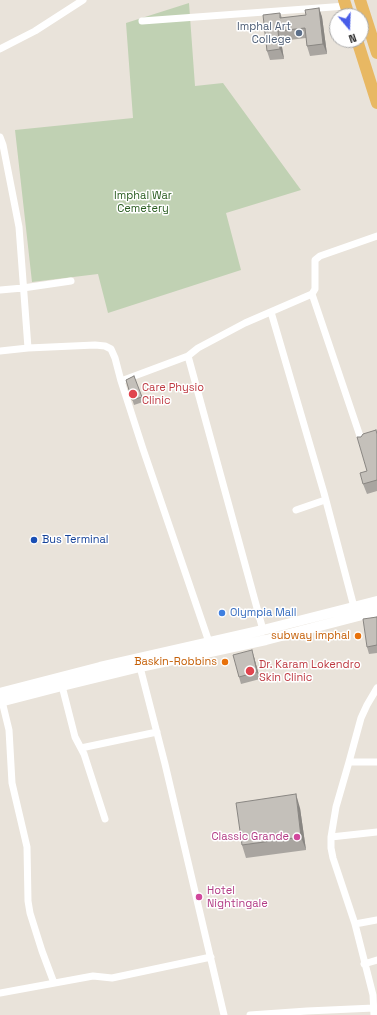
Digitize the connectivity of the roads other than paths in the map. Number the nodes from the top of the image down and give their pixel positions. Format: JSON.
{"nodes":[{"id":1,"x":83,"y":0,"type":"edge"},
{"id":2,"x":360,"y":0,"type":"edge"},
{"id":3,"x":346,"y":7,"type":"edge"},
{"id":4,"x":142,"y":21,"type":"dead end"},
{"id":5,"x":359,"y":48,"type":"edge"},
{"id":6,"x":0,"y":49,"type":"edge"},
{"id":7,"x":377,"y":53,"type":"edge"},
{"id":8,"x":377,"y":103,"type":"edge"},
{"id":9,"x":0,"y":137,"type":"edge"},
{"id":10,"x":377,"y":236,"type":"edge"},
{"id":11,"x":71,"y":281,"type":"dead end"},
{"id":12,"x":23,"y":288,"type":"junction"},
{"id":13,"x":0,"y":290,"type":"edge"},
{"id":14,"x":312,"y":294,"type":"junction"},
{"id":15,"x":271,"y":312,"type":"junction"},
{"id":16,"x":28,"y":348,"type":"junction"},
{"id":17,"x":0,"y":351,"type":"edge"},
{"id":18,"x":188,"y":356,"type":"junction"},
{"id":19,"x":120,"y":381,"type":"junction"},
{"id":20,"x":362,"y":442,"type":"edge"},
{"id":21,"x":325,"y":500,"type":"junction"},
{"id":22,"x":296,"y":510,"type":"dead end"},
{"id":23,"x":377,"y":601,"type":"edge"},
{"id":24,"x":354,"y":607,"type":"junction"},
{"id":25,"x":377,"y":611,"type":"edge"},
{"id":26,"x":263,"y":630,"type":"junction"},
{"id":27,"x":209,"y":642,"type":"junction"},
{"id":28,"x":167,"y":657,"type":"junction"},
{"id":29,"x":140,"y":667,"type":"junction"},
{"id":30,"x":62,"y":686,"type":"junction"},
{"id":31,"x":377,"y":688,"type":"edge"},
{"id":32,"x":1,"y":697,"type":"edge"},
{"id":33,"x":157,"y":732,"type":"junction"},
{"id":34,"x":81,"y":748,"type":"junction"},
{"id":35,"x":349,"y":762,"type":"junction"},
{"id":36,"x":377,"y":762,"type":"edge"},
{"id":37,"x":105,"y":819,"type":"dead end"},
{"id":38,"x":377,"y":832,"type":"edge"},
{"id":39,"x":331,"y":837,"type":"junction"},
{"id":40,"x":377,"y":920,"type":"edge"},
{"id":41,"x":355,"y":924,"type":"junction"},
{"id":42,"x":211,"y":957,"type":"junction"},
{"id":43,"x":377,"y":960,"type":"edge"},
{"id":44,"x":364,"y":964,"type":"junction"},
{"id":45,"x":54,"y":983,"type":"junction"},
{"id":46,"x":0,"y":994,"type":"edge"},
{"id":47,"x":375,"y":995,"type":"edge"},
{"id":48,"x":374,"y":1012,"type":"edge"},
{"id":49,"x":224,"y":1015,"type":"edge"},
{"id":50,"x":250,"y":1015,"type":"edge"}],
"edges":[{"from":1,"to":6,"type":"street"},
{"from":2,"to":7,"type":"highway"},
{"from":3,"to":4,"type":"street"},
{"from":5,"to":8,"type":"highway"},
{"from":9,"to":12,"type":"street"},
{"from":10,"to":14,"type":"street"},
{"from":11,"to":12,"type":"street"},
{"from":12,"to":13,"type":"street"},
{"from":12,"to":16,"type":"street"},
{"from":14,"to":15,"type":"street"},
{"from":14,"to":20,"type":"street"},
{"from":15,"to":18,"type":"street"},
{"from":15,"to":21,"type":"street"},
{"from":16,"to":17,"type":"street"},
{"from":16,"to":19,"type":"street"},
{"from":18,"to":19,"type":"street"},
{"from":18,"to":26,"type":"street"},
{"from":19,"to":27,"type":"street"},
{"from":21,"to":22,"type":"street"},
{"from":21,"to":24,"type":"street"},
{"from":23,"to":24,"type":"main road"},
{"from":24,"to":26,"type":"main road"},
{"from":25,"to":28,"type":"main road"},
{"from":26,"to":27,"type":"main road"},
{"from":27,"to":28,"type":"main road"},
{"from":28,"to":29,"type":"main road"},
{"from":28,"to":32,"type":"main road"},
{"from":29,"to":30,"type":"main road"},
{"from":29,"to":33,"type":"street"},
{"from":30,"to":32,"type":"main road"},
{"from":30,"to":34,"type":"street"},
{"from":31,"to":35,"type":"street"},
{"from":32,"to":45,"type":"street"},
{"from":33,"to":34,"type":"street"},
{"from":33,"to":42,"type":"street"},
{"from":34,"to":37,"type":"street"},
{"from":35,"to":36,"type":"street"},
{"from":35,"to":39,"type":"street"},
{"from":38,"to":39,"type":"street"},
{"from":39,"to":41,"type":"street"},
{"from":40,"to":41,"type":"street"},
{"from":41,"to":44,"type":"street"},
{"from":42,"to":45,"type":"street"},
{"from":42,"to":49,"type":"street"},
{"from":43,"to":44,"type":"street"},
{"from":44,"to":47,"type":"street"},
{"from":45,"to":46,"type":"street"},
{"from":47,"to":48,"type":"street"},
{"from":48,"to":50,"type":"street"}]}
